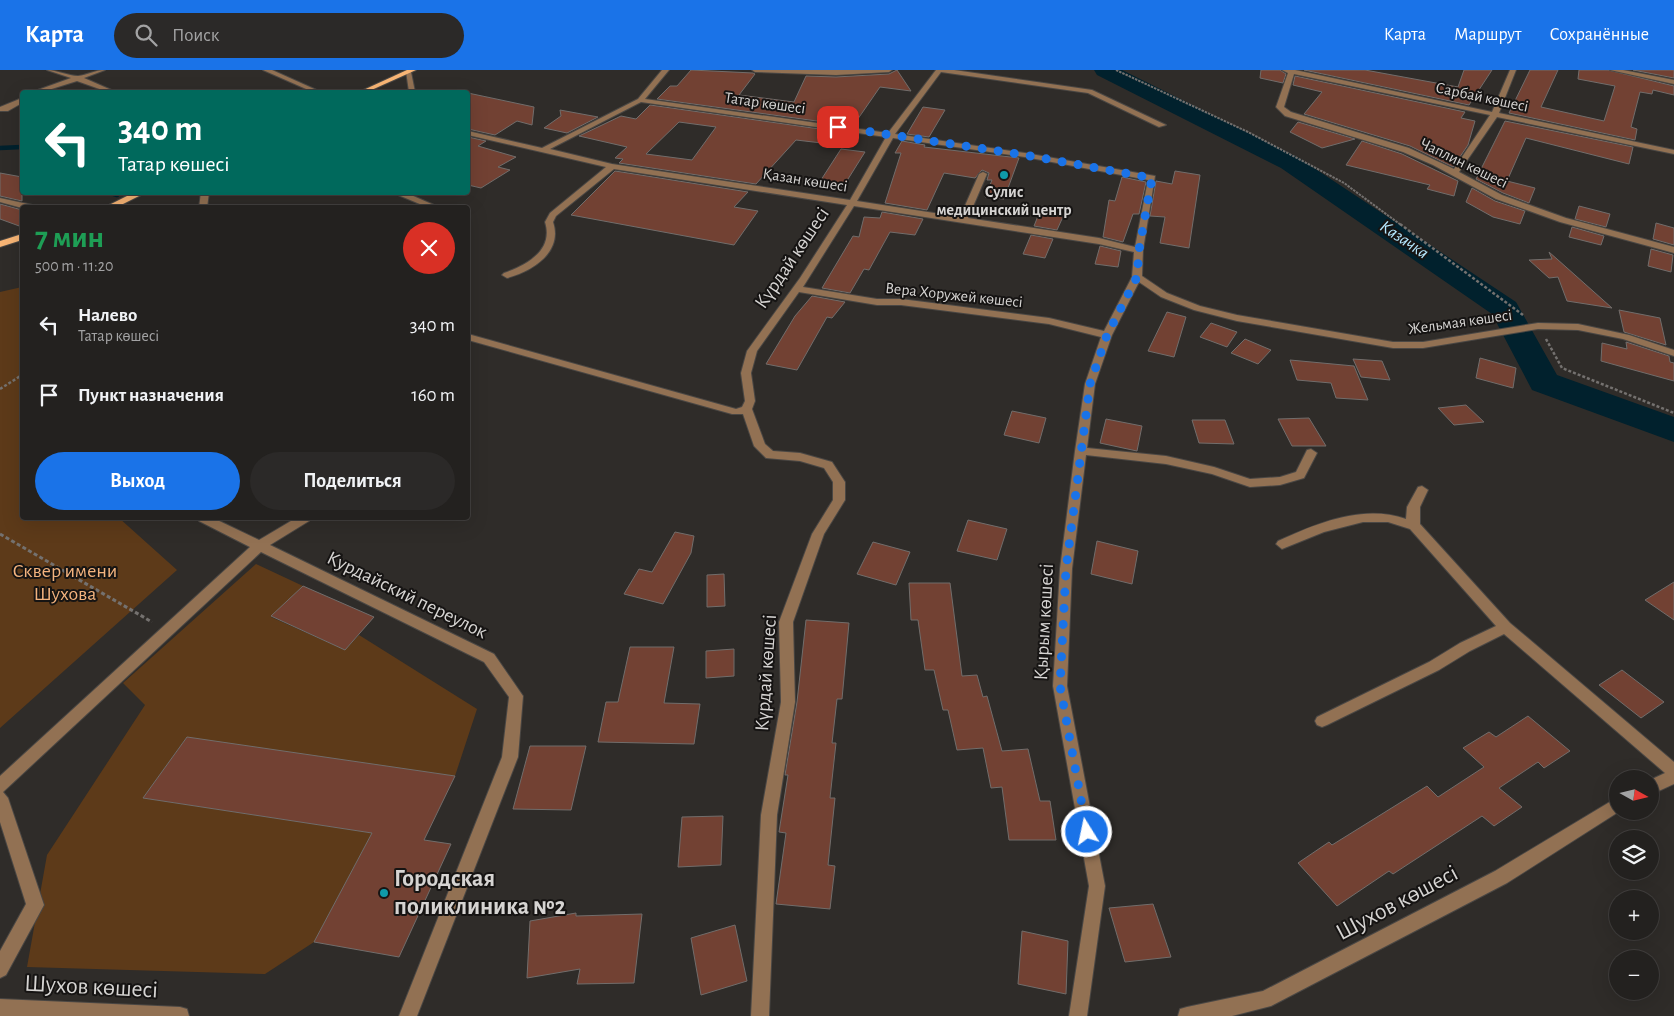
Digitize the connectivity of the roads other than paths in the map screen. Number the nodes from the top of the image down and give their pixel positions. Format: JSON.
{"nodes":[{"id":1,"x":50,"y":70,"type":"edge"},
{"id":2,"x":102,"y":70,"type":"edge"},
{"id":3,"x":266,"y":70,"type":"edge"},
{"id":4,"x":666,"y":70,"type":"edge"},
{"id":5,"x":756,"y":70,"type":"edge"},
{"id":6,"x":889,"y":70,"type":"edge"},
{"id":7,"x":940,"y":70,"type":"edge"},
{"id":8,"x":1289,"y":70,"type":"edge"},
{"id":9,"x":1513,"y":70,"type":"edge"},
{"id":10,"x":1613,"y":70,"type":"edge"},
{"id":11,"x":410,"y":71,"type":"edge"},
{"id":12,"x":77,"y":78,"type":"junction"},
{"id":13,"x":1674,"y":82,"type":"edge"},
{"id":14,"x":43,"y":90,"type":"edge"},
{"id":15,"x":108,"y":90,"type":"edge"},
{"id":16,"x":313,"y":90,"type":"edge"},
{"id":17,"x":367,"y":90,"type":"edge"},
{"id":18,"x":412,"y":90,"type":"edge"},
{"id":19,"x":640,"y":100,"type":"junction"},
{"id":20,"x":20,"y":101,"type":"edge"},
{"id":21,"x":0,"y":109,"type":"edge"},
{"id":22,"x":1495,"y":114,"type":"junction"},
{"id":23,"x":1162,"y":125,"type":"dead end"},
{"id":24,"x":470,"y":133,"type":"edge"},
{"id":25,"x":891,"y":135,"type":"junction"},
{"id":26,"x":543,"y":150,"type":"junction"},
{"id":27,"x":1674,"y":152,"type":"edge"},
{"id":28,"x":612,"y":166,"type":"junction"},
{"id":29,"x":1455,"y":173,"type":"junction"},
{"id":30,"x":983,"y":174,"type":"dead end"},
{"id":31,"x":1152,"y":178,"type":"joint"},
{"id":32,"x":137,"y":195,"type":"edge"},
{"id":33,"x":404,"y":195,"type":"edge"},
{"id":34,"x":0,"y":200,"type":"edge"},
{"id":35,"x":852,"y":203,"type":"junction"},
{"id":36,"x":21,"y":205,"type":"edge"},
{"id":37,"x":114,"y":205,"type":"edge"},
{"id":38,"x":430,"y":205,"type":"dead end"},
{"id":39,"x":963,"y":220,"type":"junction"},
{"id":40,"x":20,"y":238,"type":"edge"},
{"id":41,"x":0,"y":244,"type":"edge"},
{"id":42,"x":1139,"y":250,"type":"junction"},
{"id":43,"x":1674,"y":250,"type":"edge"},
{"id":44,"x":507,"y":274,"type":"dead end"},
{"id":45,"x":1137,"y":277,"type":"junction"},
{"id":46,"x":797,"y":288,"type":"junction"},
{"id":47,"x":1107,"y":335,"type":"junction"},
{"id":48,"x":470,"y":338,"type":"edge"},
{"id":49,"x":1674,"y":353,"type":"edge"},
{"id":50,"x":747,"y":409,"type":"junction"},
{"id":51,"x":1081,"y":451,"type":"junction"},
{"id":52,"x":1311,"y":453,"type":"dead end"},
{"id":53,"x":1422,"y":490,"type":"dead end"},
{"id":54,"x":207,"y":520,"type":"edge"},
{"id":55,"x":302,"y":520,"type":"edge"},
{"id":56,"x":1414,"y":526,"type":"junction"},
{"id":57,"x":1282,"y":544,"type":"dead end"},
{"id":58,"x":260,"y":545,"type":"junction"},
{"id":59,"x":1505,"y":627,"type":"junction"},
{"id":60,"x":1322,"y":721,"type":"dead end"},
{"id":61,"x":1674,"y":771,"type":"edge"},
{"id":62,"x":1674,"y":776,"type":"edge"},
{"id":63,"x":1659,"y":784,"type":"edge"},
{"id":64,"x":0,"y":786,"type":"edge"},
{"id":65,"x":0,"y":798,"type":"edge"},
{"id":66,"x":1609,"y":810,"type":"edge"},
{"id":67,"x":0,"y":969,"type":"edge"},
{"id":68,"x":0,"y":1008,"type":"edge"},
{"id":69,"x":180,"y":1016,"type":"edge"},
{"id":70,"x":408,"y":1016,"type":"edge"},
{"id":71,"x":760,"y":1016,"type":"edge"},
{"id":72,"x":1078,"y":1016,"type":"edge"},
{"id":73,"x":1187,"y":1016,"type":"edge"}],
"edges":[{"from":1,"to":12,"type":"street"},
{"from":2,"to":12,"type":"street"},
{"from":3,"to":16,"type":"street"},
{"from":4,"to":19,"type":"street"},
{"from":5,"to":6,"type":"street"},
{"from":7,"to":23,"type":"street"},
{"from":7,"to":25,"type":"street","name":"Күрдай көшесі"},
{"from":8,"to":22,"type":"street","name":"Сарбай көшесі"},
{"from":8,"to":29,"type":"street","name":"Чаплин көшесі"},
{"from":9,"to":22,"type":"street"},
{"from":10,"to":13,"type":"street"},
{"from":11,"to":17,"type":"main road"},
{"from":11,"to":18,"type":"street"},
{"from":12,"to":14,"type":"street"},
{"from":12,"to":15,"type":"street"},
{"from":19,"to":25,"type":"street","name":"Татар көшесі"},
{"from":19,"to":26,"type":"street"},
{"from":20,"to":21,"type":"street"},
{"from":22,"to":27,"type":"street","name":"Сарбай көшесі"},
{"from":22,"to":29,"type":"street"},
{"from":24,"to":26,"type":"street","name":"Қазан көшесі"},
{"from":25,"to":31,"type":"street","name":"Татар көшесі"},
{"from":25,"to":35,"type":"street","name":"Күрдай көшесі"},
{"from":26,"to":28,"type":"street","name":"Қазан көшесі"},
{"from":28,"to":35,"type":"street","name":"Қазан көшесі"},
{"from":28,"to":44,"type":"street"},
{"from":29,"to":43,"type":"street","name":"Чаплин көшесі"},
{"from":30,"to":39,"type":"street"},
{"from":31,"to":42,"type":"street","name":"Қырым көшесі"},
{"from":32,"to":37,"type":"main road"},
{"from":33,"to":38,"type":"street"},
{"from":34,"to":36,"type":"street"},
{"from":35,"to":39,"type":"street","name":"Қазан көшесі"},
{"from":35,"to":46,"type":"street","name":"Күрдай көшесі"},
{"from":39,"to":42,"type":"street","name":"Қазан көшесі"},
{"from":40,"to":41,"type":"main road"},
{"from":42,"to":45,"type":"street","name":"Қырым көшесі"},
{"from":45,"to":47,"type":"street","name":"Қырым көшесі"},
{"from":45,"to":49,"type":"street","name":"Жельмая көшесі"},
{"from":46,"to":47,"type":"street","name":"Вера Хоружей көшесі"},
{"from":46,"to":50,"type":"street","name":"Күрдай көшесі"},
{"from":47,"to":51,"type":"street","name":"Қырым көшесі"},
{"from":48,"to":50,"type":"street"},
{"from":50,"to":71,"type":"street","name":"Күрдай көшесі"},
{"from":51,"to":52,"type":"street"},
{"from":51,"to":72,"type":"street","name":"Қырым көшесі"},
{"from":53,"to":56,"type":"street"},
{"from":54,"to":58,"type":"street","name":"Курдайский переулок"},
{"from":55,"to":58,"type":"street"},
{"from":56,"to":57,"type":"street"},
{"from":56,"to":59,"type":"street"},
{"from":58,"to":64,"type":"street"},
{"from":58,"to":70,"type":"street","name":"Курдайский переулок"},
{"from":59,"to":60,"type":"street"},
{"from":59,"to":61,"type":"street"},
{"from":62,"to":63,"type":"street"},
{"from":65,"to":67,"type":"street"},
{"from":66,"to":73,"type":"street","name":"Шухов көшесі"},
{"from":68,"to":69,"type":"street","name":"Шухов көшесі"}]}
